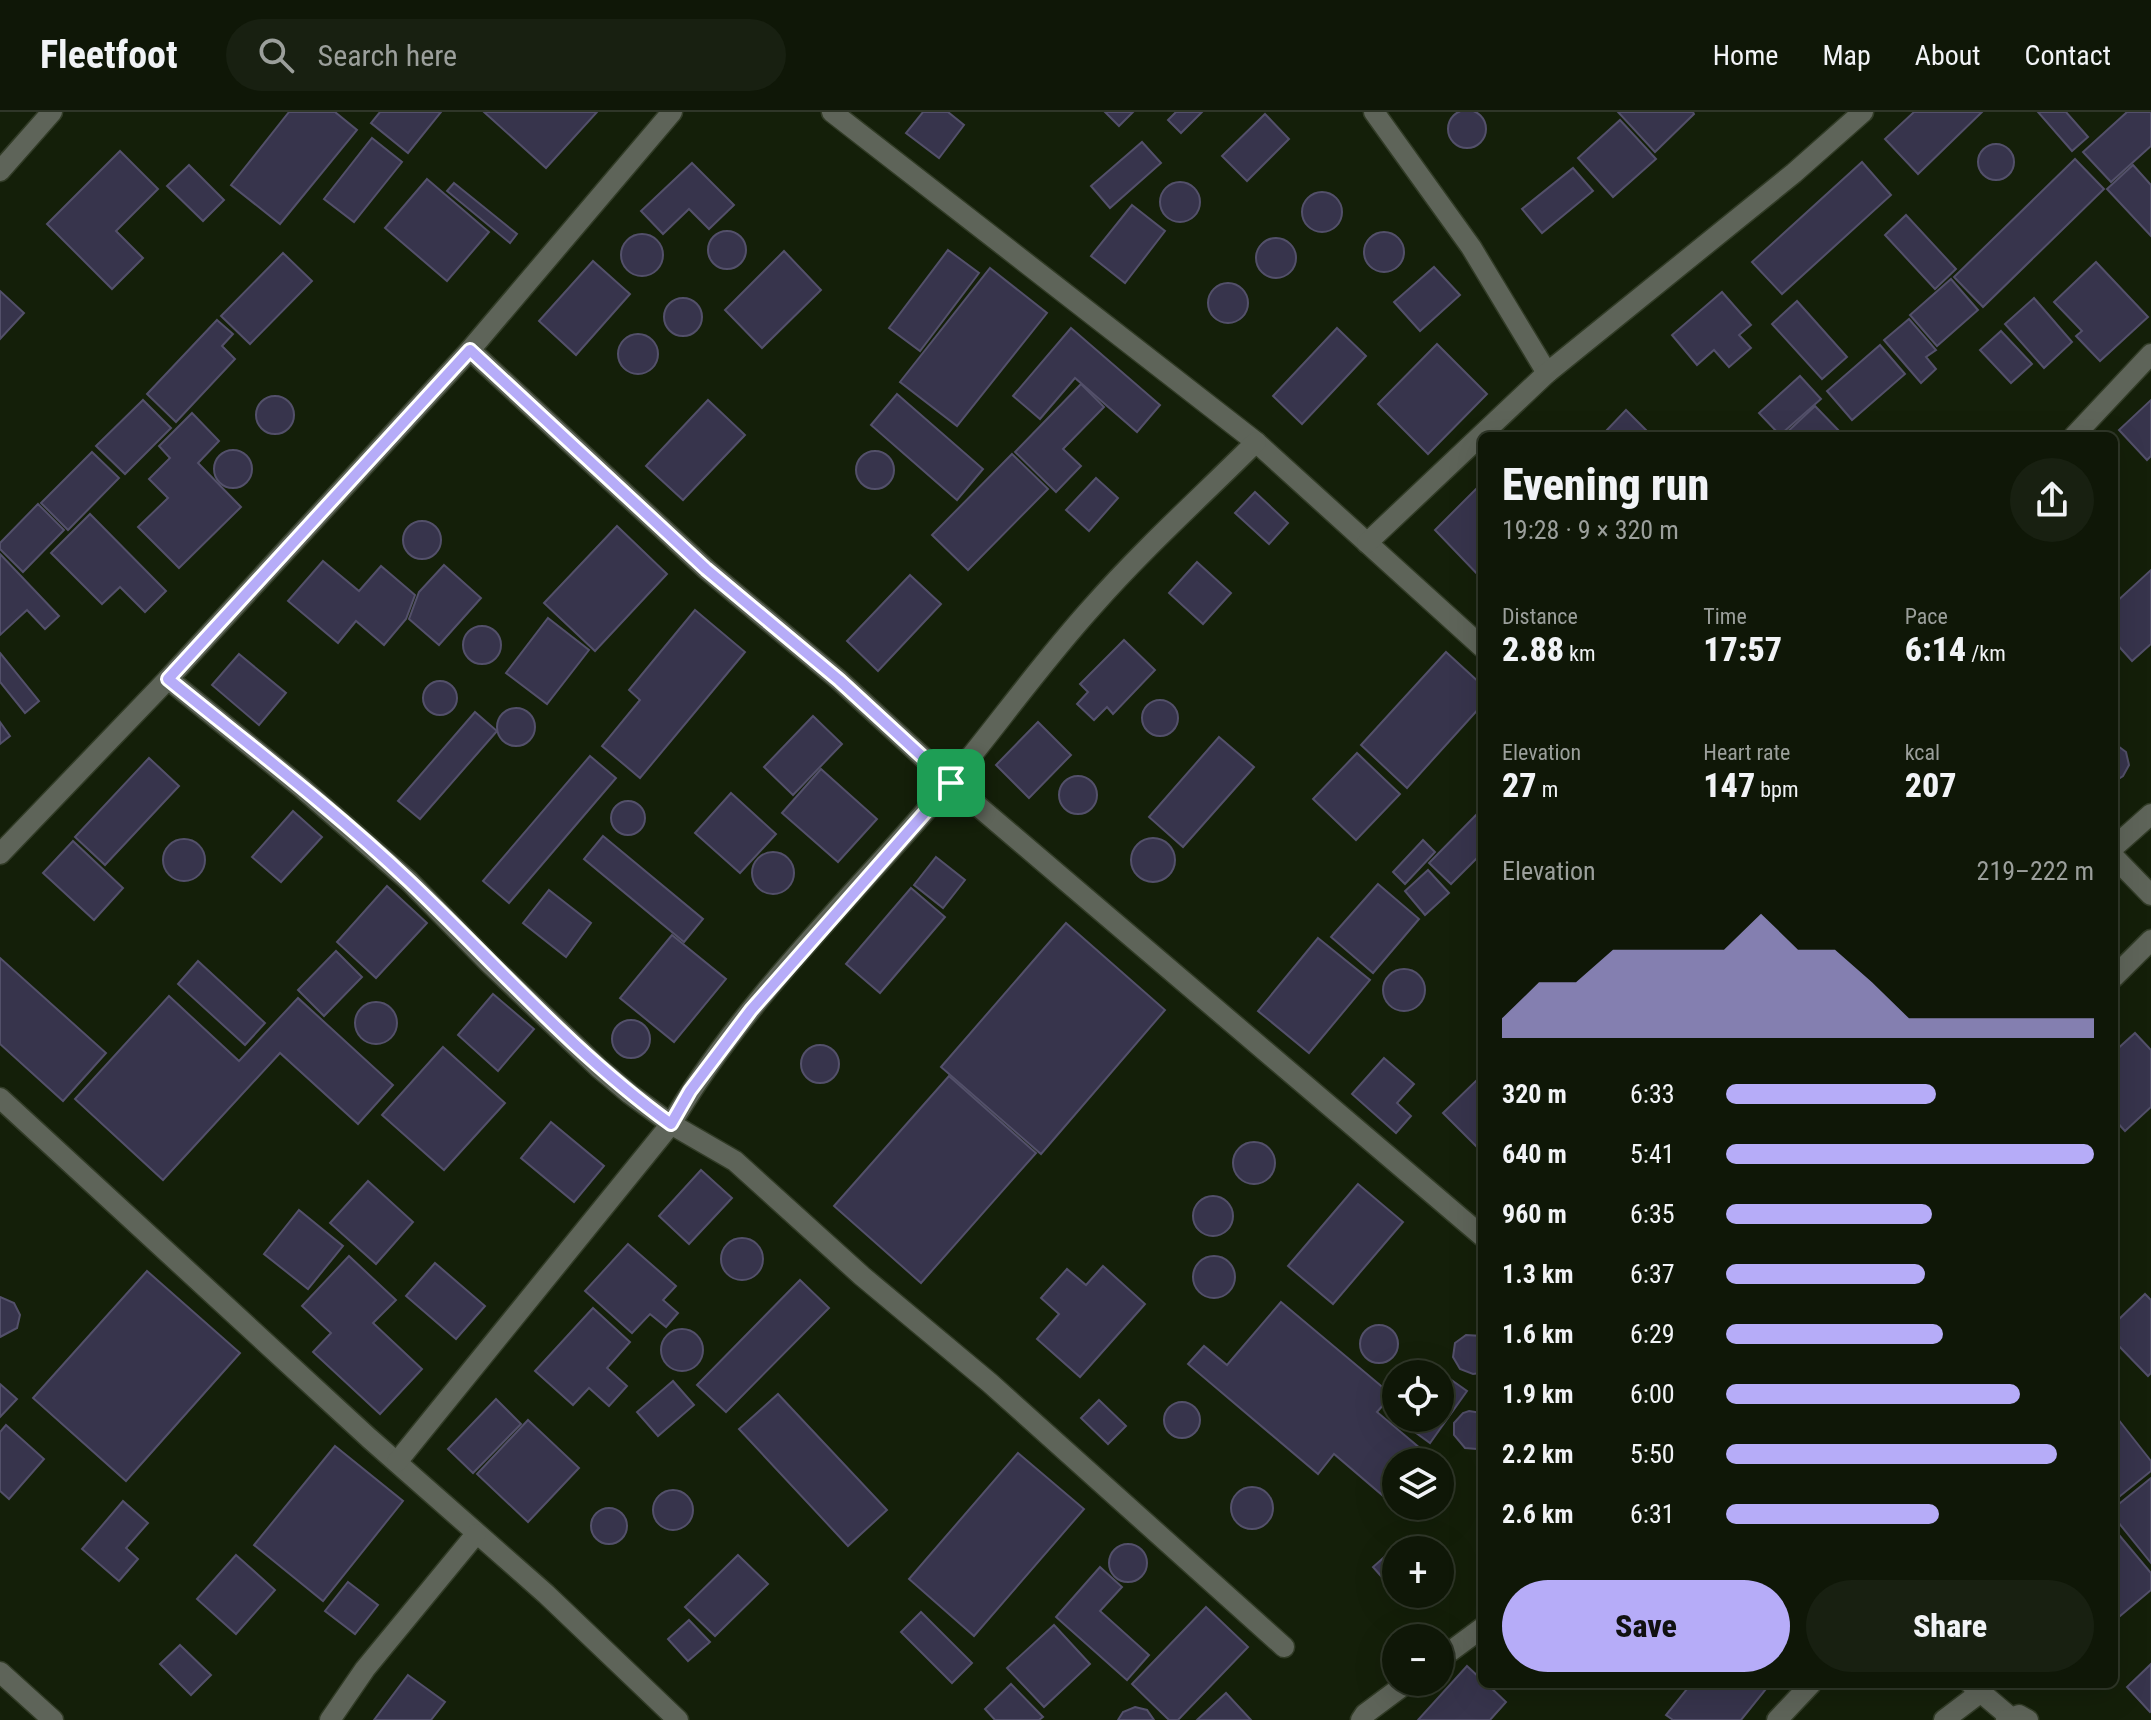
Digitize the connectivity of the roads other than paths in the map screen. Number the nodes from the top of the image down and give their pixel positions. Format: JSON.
{"nodes":[{"id":1,"x":52,"y":112,"type":"edge"},
{"id":2,"x":672,"y":112,"type":"edge"},
{"id":3,"x":832,"y":112,"type":"edge"},
{"id":4,"x":1374,"y":112,"type":"edge"},
{"id":5,"x":1863,"y":112,"type":"edge"},
{"id":6,"x":0,"y":171,"type":"edge"},
{"id":7,"x":470,"y":350,"type":"junction"},
{"id":8,"x":2151,"y":354,"type":"edge"},
{"id":9,"x":1547,"y":373,"type":"junction"},
{"id":10,"x":1485,"y":432,"type":"edge"},
{"id":11,"x":2078,"y":432,"type":"edge"},
{"id":12,"x":1478,"y":438,"type":"edge"},
{"id":13,"x":1256,"y":442,"type":"junction"},
{"id":14,"x":1367,"y":543,"type":"junction"},
{"id":15,"x":1478,"y":643,"type":"edge"},
{"id":16,"x":168,"y":679,"type":"junction"},
{"id":17,"x":951,"y":783,"type":"junction"},
{"id":18,"x":2151,"y":814,"type":"edge"},
{"id":19,"x":2118,"y":843,"type":"edge"},
{"id":20,"x":0,"y":854,"type":"edge"},
{"id":21,"x":2118,"y":861,"type":"edge"},
{"id":22,"x":2151,"y":895,"type":"edge"},
{"id":23,"x":2151,"y":940,"type":"edge"},
{"id":24,"x":2118,"y":973,"type":"edge"},
{"id":25,"x":0,"y":1098,"type":"edge"},
{"id":26,"x":671,"y":1124,"type":"junction"},
{"id":27,"x":1478,"y":1233,"type":"edge"},
{"id":28,"x":397,"y":1462,"type":"junction"},
{"id":29,"x":476,"y":1534,"type":"junction"},
{"id":30,"x":1478,"y":1631,"type":"edge"},
{"id":31,"x":1284,"y":1647,"type":"dead end"},
{"id":32,"x":1454,"y":1649,"type":"edge"},
{"id":33,"x":0,"y":1672,"type":"edge"},
{"id":34,"x":1807,"y":1688,"type":"edge"},
{"id":35,"x":1976,"y":1688,"type":"edge"},
{"id":36,"x":1389,"y":1696,"type":"edge"},
{"id":37,"x":2014,"y":1719,"type":"edge"},
{"id":38,"x":53,"y":1720,"type":"edge"},
{"id":39,"x":330,"y":1720,"type":"edge"},
{"id":40,"x":678,"y":1720,"type":"edge"},
{"id":41,"x":1361,"y":1720,"type":"edge"},
{"id":42,"x":1777,"y":1720,"type":"edge"},
{"id":43,"x":1944,"y":1720,"type":"edge"}],
"edges":[{"from":1,"to":6,"type":"street"},
{"from":2,"to":7,"type":"street"},
{"from":3,"to":13,"type":"street"},
{"from":4,"to":9,"type":"street"},
{"from":5,"to":9,"type":"street"},
{"from":7,"to":16,"type":"street"},
{"from":7,"to":17,"type":"street"},
{"from":8,"to":11,"type":"street"},
{"from":9,"to":10,"type":"street"},
{"from":12,"to":14,"type":"street"},
{"from":13,"to":14,"type":"street"},
{"from":13,"to":17,"type":"street"},
{"from":14,"to":15,"type":"street"},
{"from":16,"to":20,"type":"street"},
{"from":16,"to":26,"type":"street"},
{"from":17,"to":26,"type":"street"},
{"from":17,"to":27,"type":"street"},
{"from":18,"to":19,"type":"street"},
{"from":21,"to":22,"type":"street"},
{"from":23,"to":24,"type":"street"},
{"from":25,"to":28,"type":"street"},
{"from":26,"to":28,"type":"street"},
{"from":26,"to":31,"type":"street"},
{"from":28,"to":29,"type":"street"},
{"from":29,"to":39,"type":"street"},
{"from":29,"to":40,"type":"street"},
{"from":30,"to":32,"type":"street"},
{"from":33,"to":38,"type":"street"},
{"from":34,"to":42,"type":"street"},
{"from":35,"to":37,"type":"street"},
{"from":35,"to":43,"type":"street"},
{"from":36,"to":41,"type":"street"}]}
